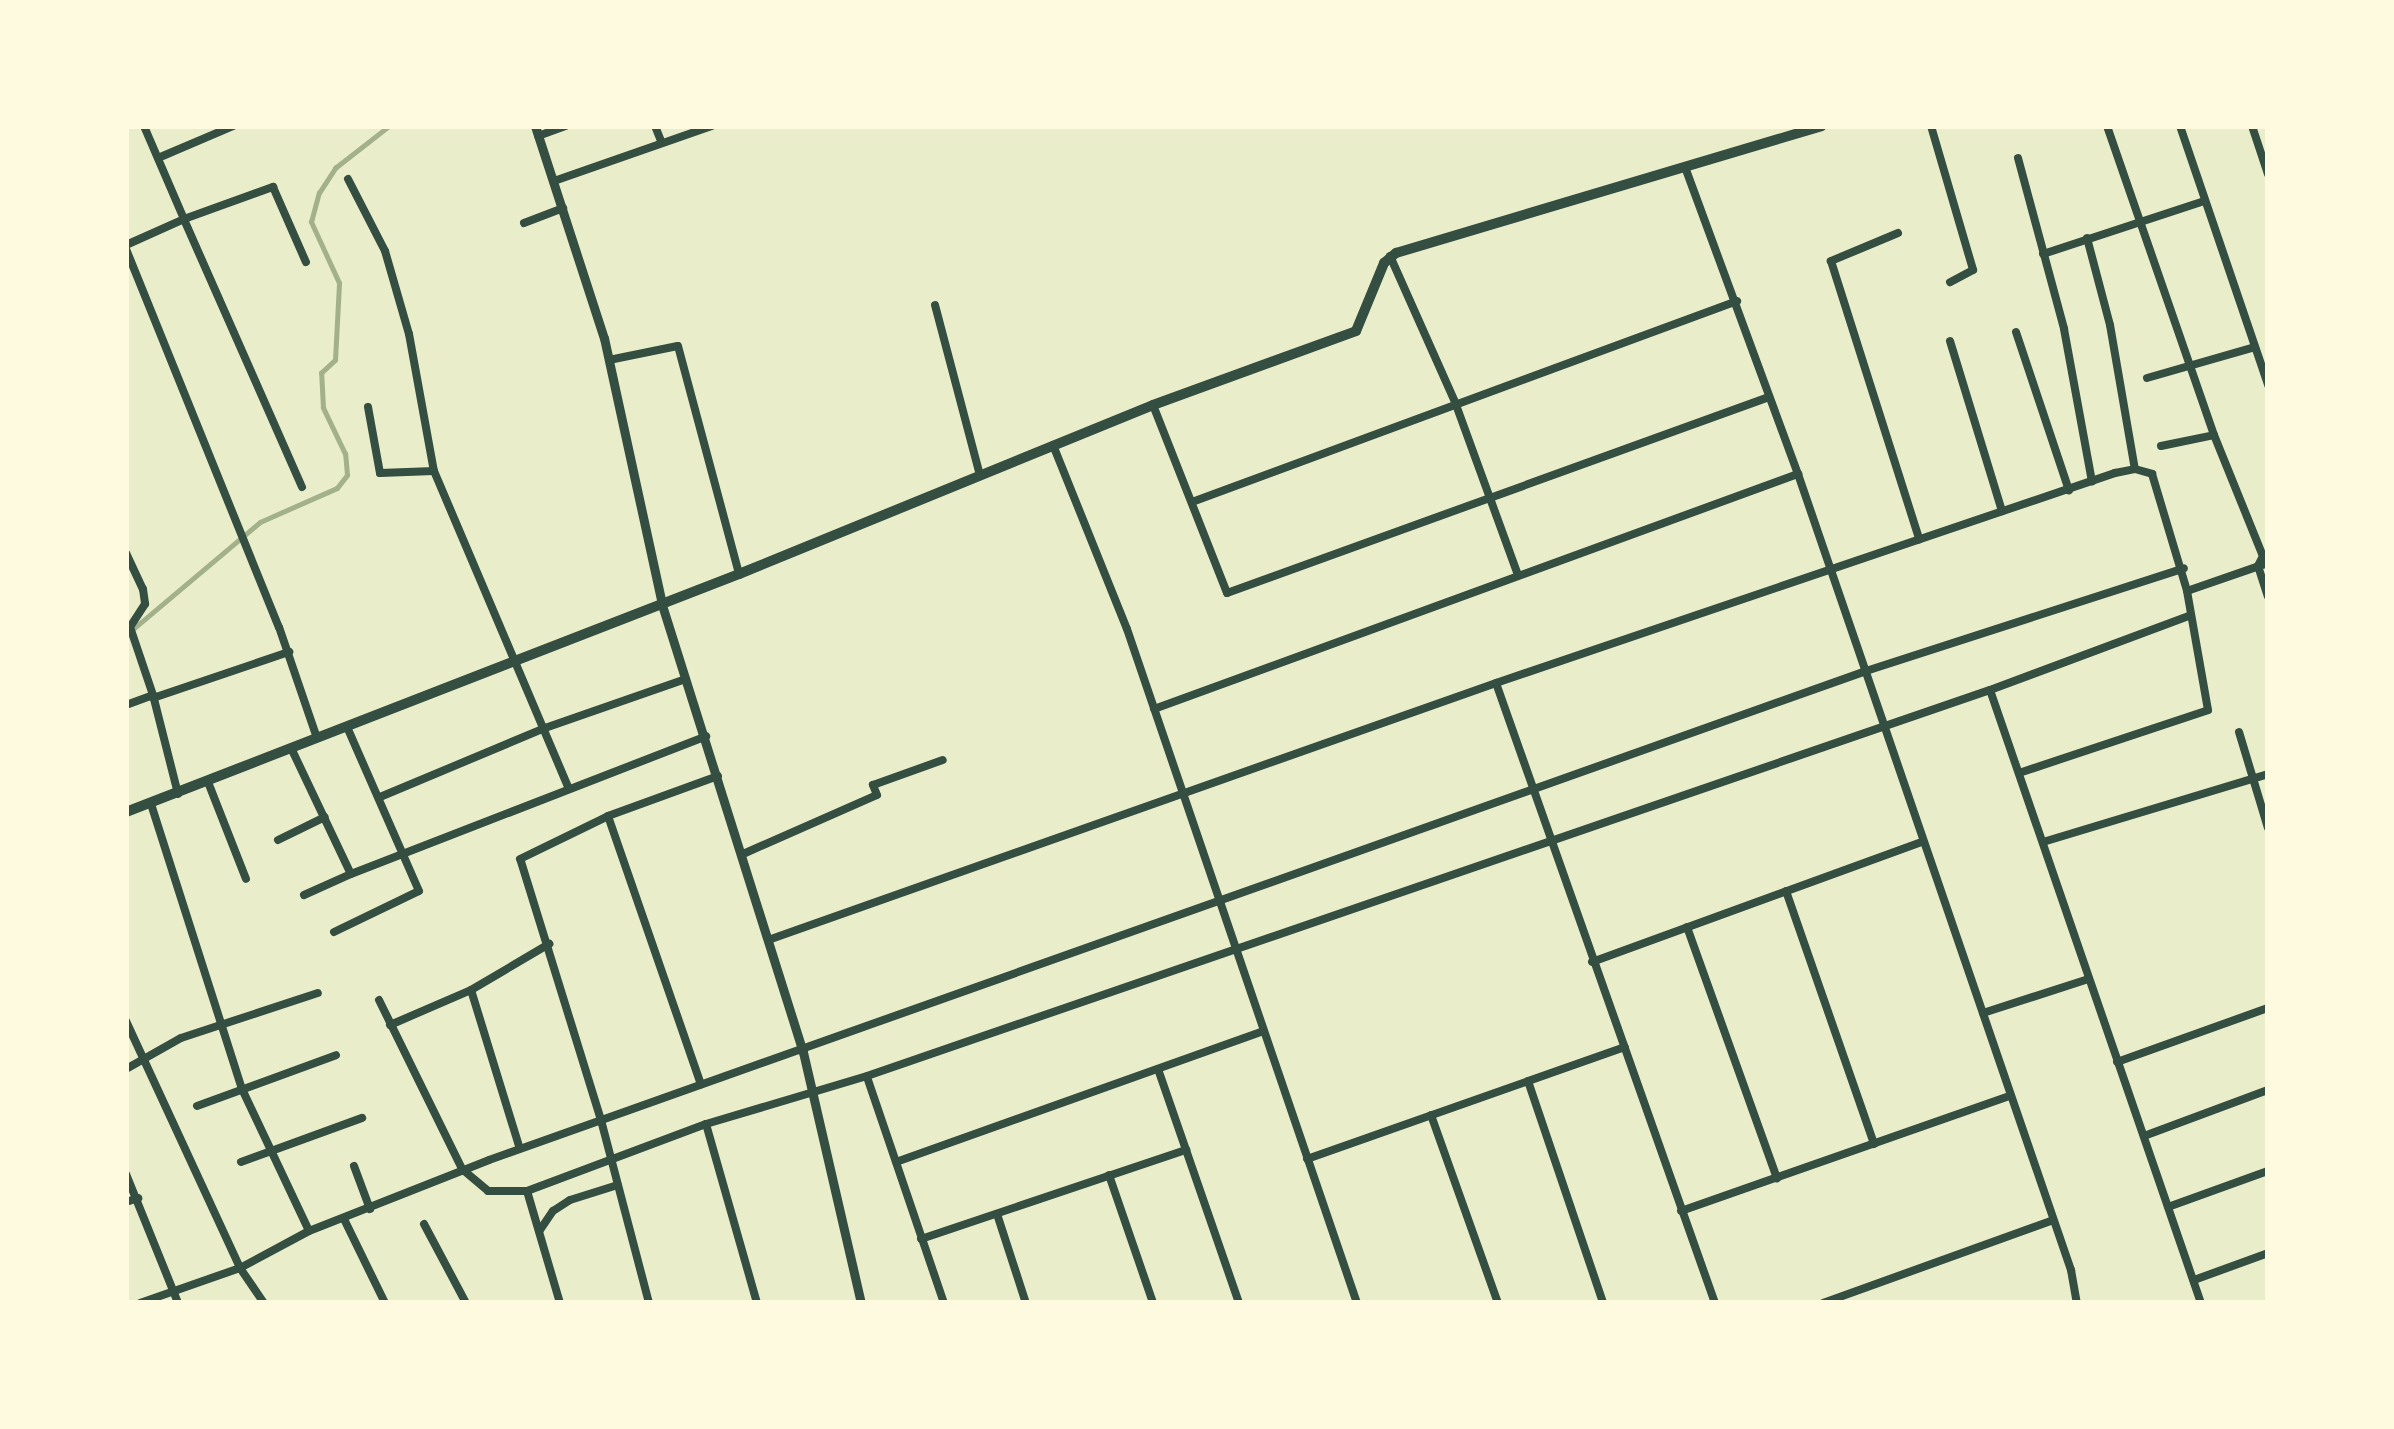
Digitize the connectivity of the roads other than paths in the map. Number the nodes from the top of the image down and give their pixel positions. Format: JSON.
{"nodes":[{"id":1,"x":144,"y":126,"type":"edge"},
{"id":2,"x":233,"y":126,"type":"edge"},
{"id":3,"x":566,"y":126,"type":"edge"},
{"id":4,"x":655,"y":126,"type":"edge"},
{"id":5,"x":712,"y":126,"type":"edge"},
{"id":6,"x":1821,"y":126,"type":"edge"},
{"id":7,"x":1931,"y":126,"type":"edge"},
{"id":8,"x":2108,"y":126,"type":"edge"},
{"id":9,"x":2180,"y":126,"type":"edge"},
{"id":10,"x":2252,"y":126,"type":"edge"},
{"id":11,"x":536,"y":131,"type":"edge"},
{"id":12,"x":662,"y":143,"type":"junction"},
{"id":13,"x":158,"y":158,"type":"junction"},
{"id":14,"x":2018,"y":158,"type":"dead end"},
{"id":15,"x":1685,"y":167,"type":"junction"},
{"id":16,"x":2268,"y":174,"type":"edge"},
{"id":17,"x":348,"y":179,"type":"dead end"},
{"id":18,"x":554,"y":181,"type":"junction"},
{"id":19,"x":2204,"y":201,"type":"junction"},
{"id":20,"x":564,"y":208,"type":"junction"},
{"id":21,"x":2143,"y":218,"type":"junction"},
{"id":22,"x":184,"y":219,"type":"junction"},
{"id":23,"x":524,"y":223,"type":"dead end"},
{"id":24,"x":1898,"y":233,"type":"dead end"},
{"id":25,"x":2087,"y":238,"type":"junction"},
{"id":26,"x":126,"y":247,"type":"edge"},
{"id":27,"x":2043,"y":254,"type":"junction"},
{"id":28,"x":1390,"y":256,"type":"junction"},
{"id":29,"x":306,"y":262,"type":"dead end"},
{"id":30,"x":1949,"y":282,"type":"dead end"},
{"id":31,"x":1737,"y":301,"type":"junction"},
{"id":32,"x":935,"y":305,"type":"dead end"},
{"id":33,"x":2016,"y":332,"type":"dead end"},
{"id":34,"x":1950,"y":341,"type":"dead end"},
{"id":35,"x":2256,"y":346,"type":"junction"},
{"id":36,"x":609,"y":360,"type":"junction"},
{"id":37,"x":2192,"y":365,"type":"junction"},
{"id":38,"x":2147,"y":378,"type":"dead end"},
{"id":39,"x":2268,"y":386,"type":"edge"},
{"id":40,"x":1769,"y":397,"type":"junction"},
{"id":41,"x":1455,"y":402,"type":"junction"},
{"id":42,"x":1153,"y":405,"type":"junction"},
{"id":43,"x":368,"y":407,"type":"dead end"},
{"id":44,"x":2214,"y":435,"type":"junction"},
{"id":45,"x":1052,"y":445,"type":"junction"},
{"id":46,"x":2161,"y":446,"type":"dead end"},
{"id":47,"x":2135,"y":469,"type":"junction"},
{"id":48,"x":434,"y":471,"type":"junction"},
{"id":49,"x":1798,"y":474,"type":"junction"},
{"id":50,"x":980,"y":475,"type":"junction"},
{"id":51,"x":2092,"y":481,"type":"junction"},
{"id":52,"x":302,"y":488,"type":"dead end"},
{"id":53,"x":2069,"y":490,"type":"junction"},
{"id":54,"x":1492,"y":498,"type":"junction"},
{"id":55,"x":1192,"y":502,"type":"junction"},
{"id":56,"x":2002,"y":511,"type":"junction"},
{"id":57,"x":1919,"y":539,"type":"junction"},
{"id":58,"x":126,"y":553,"type":"edge"},
{"id":59,"x":2263,"y":565,"type":"edge"},
{"id":60,"x":1829,"y":568,"type":"junction"},
{"id":61,"x":2184,"y":568,"type":"junction"},
{"id":62,"x":739,"y":574,"type":"junction"},
{"id":63,"x":1518,"y":575,"type":"junction"},
{"id":64,"x":2187,"y":591,"type":"junction"},
{"id":65,"x":2268,"y":596,"type":"edge"},
{"id":66,"x":662,"y":605,"type":"junction"},
{"id":67,"x":2189,"y":616,"type":"junction"},
{"id":68,"x":289,"y":652,"type":"junction"},
{"id":69,"x":518,"y":661,"type":"junction"},
{"id":70,"x":1866,"y":671,"type":"junction"},
{"id":71,"x":686,"y":679,"type":"junction"},
{"id":72,"x":1496,"y":683,"type":"junction"},
{"id":73,"x":1990,"y":690,"type":"junction"},
{"id":74,"x":153,"y":696,"type":"junction"},
{"id":75,"x":126,"y":705,"type":"edge"},
{"id":76,"x":1154,"y":709,"type":"junction"},
{"id":77,"x":1884,"y":725,"type":"junction"},
{"id":78,"x":545,"y":728,"type":"junction"},
{"id":79,"x":348,"y":729,"type":"junction"},
{"id":80,"x":2239,"y":732,"type":"dead end"},
{"id":81,"x":706,"y":736,"type":"junction"},
{"id":82,"x":317,"y":740,"type":"junction"},
{"id":83,"x":292,"y":750,"type":"junction"},
{"id":84,"x":943,"y":760,"type":"dead end"},
{"id":85,"x":2019,"y":772,"type":"junction"},
{"id":86,"x":2268,"y":774,"type":"edge"},
{"id":87,"x":719,"y":776,"type":"junction"},
{"id":88,"x":2254,"y":778,"type":"junction"},
{"id":89,"x":208,"y":782,"type":"junction"},
{"id":90,"x":568,"y":786,"type":"junction"},
{"id":91,"x":1535,"y":790,"type":"junction"},
{"id":92,"x":1180,"y":793,"type":"junction"},
{"id":93,"x":178,"y":794,"type":"junction"},
{"id":94,"x":380,"y":797,"type":"junction"},
{"id":95,"x":151,"y":804,"type":"junction"},
{"id":96,"x":126,"y":812,"type":"edge"},
{"id":97,"x":608,"y":816,"type":"junction"},
{"id":98,"x":325,"y":817,"type":"junction"},
{"id":99,"x":2268,"y":828,"type":"edge"},
{"id":100,"x":278,"y":840,"type":"dead end"},
{"id":101,"x":1552,"y":841,"type":"junction"},
{"id":102,"x":1921,"y":842,"type":"junction"},
{"id":103,"x":2043,"y":842,"type":"junction"},
{"id":104,"x":404,"y":851,"type":"junction"},
{"id":105,"x":742,"y":854,"type":"junction"},
{"id":106,"x":351,"y":874,"type":"junction"},
{"id":107,"x":246,"y":880,"type":"dead end"},
{"id":108,"x":1786,"y":891,"type":"junction"},
{"id":109,"x":304,"y":895,"type":"dead end"},
{"id":110,"x":1218,"y":902,"type":"junction"},
{"id":111,"x":1687,"y":927,"type":"junction"},
{"id":112,"x":334,"y":932,"type":"dead end"},
{"id":113,"x":771,"y":939,"type":"junction"},
{"id":114,"x":549,"y":944,"type":"junction"},
{"id":115,"x":1234,"y":950,"type":"junction"},
{"id":116,"x":1592,"y":962,"type":"junction"},
{"id":117,"x":2088,"y":979,"type":"junction"},
{"id":118,"x":471,"y":989,"type":"junction"},
{"id":119,"x":318,"y":993,"type":"dead end"},
{"id":120,"x":379,"y":1000,"type":"dead end"},
{"id":121,"x":2268,"y":1007,"type":"edge"},
{"id":122,"x":1983,"y":1013,"type":"junction"},
{"id":123,"x":126,"y":1021,"type":"edge"},
{"id":124,"x":222,"y":1024,"type":"junction"},
{"id":125,"x":390,"y":1024,"type":"junction"},
{"id":126,"x":1262,"y":1032,"type":"junction"},
{"id":127,"x":1625,"y":1048,"type":"junction"},
{"id":128,"x":803,"y":1052,"type":"junction"},
{"id":129,"x":336,"y":1055,"type":"dead end"},
{"id":130,"x":141,"y":1060,"type":"junction"},
{"id":131,"x":2117,"y":1062,"type":"junction"},
{"id":132,"x":126,"y":1069,"type":"edge"},
{"id":133,"x":1158,"y":1069,"type":"junction"},
{"id":134,"x":867,"y":1076,"type":"junction"},
{"id":135,"x":1528,"y":1082,"type":"junction"},
{"id":136,"x":700,"y":1084,"type":"junction"},
{"id":137,"x":242,"y":1088,"type":"junction"},
{"id":138,"x":2268,"y":1090,"type":"edge"},
{"id":139,"x":811,"y":1093,"type":"junction"},
{"id":140,"x":2009,"y":1096,"type":"junction"},
{"id":141,"x":197,"y":1106,"type":"dead end"},
{"id":142,"x":1431,"y":1115,"type":"junction"},
{"id":143,"x":362,"y":1118,"type":"dead end"},
{"id":144,"x":601,"y":1120,"type":"junction"},
{"id":145,"x":706,"y":1124,"type":"junction"},
{"id":146,"x":2144,"y":1136,"type":"junction"},
{"id":147,"x":1874,"y":1144,"type":"junction"},
{"id":148,"x":267,"y":1149,"type":"junction"},
{"id":149,"x":520,"y":1149,"type":"junction"},
{"id":150,"x":1186,"y":1150,"type":"junction"},
{"id":151,"x":1307,"y":1159,"type":"junction"},
{"id":152,"x":241,"y":1162,"type":"dead end"},
{"id":153,"x":611,"y":1162,"type":"junction"},
{"id":154,"x":896,"y":1162,"type":"junction"},
{"id":155,"x":354,"y":1166,"type":"dead end"},
{"id":156,"x":462,"y":1169,"type":"junction"},
{"id":157,"x":2268,"y":1171,"type":"edge"},
{"id":158,"x":126,"y":1174,"type":"edge"},
{"id":159,"x":1109,"y":1175,"type":"junction"},
{"id":160,"x":1777,"y":1178,"type":"junction"},
{"id":161,"x":617,"y":1185,"type":"junction"},
{"id":162,"x":526,"y":1191,"type":"junction"},
{"id":163,"x":138,"y":1198,"type":"junction"},
{"id":164,"x":126,"y":1202,"type":"edge"},
{"id":165,"x":2168,"y":1207,"type":"junction"},
{"id":166,"x":370,"y":1209,"type":"junction"},
{"id":167,"x":1681,"y":1211,"type":"junction"},
{"id":168,"x":997,"y":1214,"type":"junction"},
{"id":169,"x":344,"y":1219,"type":"junction"},
{"id":170,"x":2051,"y":1221,"type":"junction"},
{"id":171,"x":424,"y":1224,"type":"dead end"},
{"id":172,"x":540,"y":1230,"type":"junction"},
{"id":173,"x":309,"y":1231,"type":"junction"},
{"id":174,"x":922,"y":1239,"type":"junction"},
{"id":175,"x":2268,"y":1252,"type":"edge"},
{"id":176,"x":240,"y":1268,"type":"junction"},
{"id":177,"x":2194,"y":1280,"type":"junction"},
{"id":178,"x":173,"y":1290,"type":"junction"},
{"id":179,"x":140,"y":1303,"type":"edge"},
{"id":180,"x":178,"y":1303,"type":"edge"},
{"id":181,"x":264,"y":1303,"type":"edge"},
{"id":182,"x":385,"y":1303,"type":"edge"},
{"id":183,"x":466,"y":1303,"type":"edge"},
{"id":184,"x":560,"y":1303,"type":"edge"},
{"id":185,"x":649,"y":1303,"type":"edge"},
{"id":186,"x":757,"y":1303,"type":"edge"},
{"id":187,"x":861,"y":1303,"type":"edge"},
{"id":188,"x":944,"y":1303,"type":"edge"},
{"id":189,"x":1026,"y":1303,"type":"edge"},
{"id":190,"x":1153,"y":1303,"type":"edge"},
{"id":191,"x":1239,"y":1303,"type":"edge"},
{"id":192,"x":1357,"y":1303,"type":"edge"},
{"id":193,"x":1498,"y":1303,"type":"edge"},
{"id":194,"x":1603,"y":1303,"type":"edge"},
{"id":195,"x":1715,"y":1303,"type":"edge"},
{"id":196,"x":1823,"y":1303,"type":"edge"},
{"id":197,"x":2077,"y":1303,"type":"edge"},
{"id":198,"x":2201,"y":1303,"type":"edge"}],
"edges":[{"from":1,"to":13,"type":"street"},
{"from":2,"to":13,"type":"street"},
{"from":3,"to":11,"type":"street"},
{"from":4,"to":12,"type":"street"},
{"from":5,"to":12,"type":"street"},
{"from":6,"to":15,"type":"main road"},
{"from":7,"to":30,"type":"street"},
{"from":8,"to":21,"type":"street"},
{"from":9,"to":19,"type":"street"},
{"from":10,"to":16,"type":"street"},
{"from":11,"to":18,"type":"street"},
{"from":12,"to":18,"type":"street"},
{"from":13,"to":22,"type":"street"},
{"from":14,"to":27,"type":"street"},
{"from":15,"to":28,"type":"main road"},
{"from":15,"to":31,"type":"street"},
{"from":17,"to":48,"type":"street"},
{"from":18,"to":20,"type":"street"},
{"from":19,"to":21,"type":"street"},
{"from":19,"to":35,"type":"street"},
{"from":20,"to":23,"type":"street"},
{"from":20,"to":36,"type":"street"},
{"from":21,"to":25,"type":"street"},
{"from":21,"to":37,"type":"street"},
{"from":22,"to":26,"type":"street"},
{"from":22,"to":29,"type":"street"},
{"from":22,"to":52,"type":"street"},
{"from":24,"to":57,"type":"street"},
{"from":25,"to":27,"type":"street"},
{"from":25,"to":47,"type":"street"},
{"from":26,"to":68,"type":"street"},
{"from":27,"to":51,"type":"street"},
{"from":28,"to":41,"type":"street"},
{"from":28,"to":42,"type":"main road"},
{"from":31,"to":40,"type":"street"},
{"from":31,"to":41,"type":"street"},
{"from":32,"to":50,"type":"street"},
{"from":33,"to":53,"type":"street"},
{"from":34,"to":56,"type":"street"},
{"from":35,"to":37,"type":"street"},
{"from":35,"to":39,"type":"street"},
{"from":36,"to":62,"type":"street"},
{"from":36,"to":66,"type":"street"},
{"from":37,"to":38,"type":"street"},
{"from":37,"to":44,"type":"street"},
{"from":40,"to":49,"type":"street"},
{"from":40,"to":54,"type":"street"},
{"from":41,"to":54,"type":"street"},
{"from":41,"to":55,"type":"street"},
{"from":42,"to":45,"type":"main road"},
{"from":42,"to":55,"type":"street"},
{"from":43,"to":48,"type":"street"},
{"from":44,"to":46,"type":"street"},
{"from":44,"to":59,"type":"street"},
{"from":45,"to":50,"type":"main road"},
{"from":45,"to":76,"type":"street"},
{"from":47,"to":51,"type":"street"},
{"from":47,"to":61,"type":"street"},
{"from":48,"to":69,"type":"street"},
{"from":49,"to":60,"type":"street"},
{"from":49,"to":63,"type":"street"},
{"from":50,"to":62,"type":"main road"},
{"from":51,"to":53,"type":"street"},
{"from":53,"to":56,"type":"street"},
{"from":54,"to":55,"type":"street"},
{"from":54,"to":63,"type":"street"},
{"from":56,"to":57,"type":"street"},
{"from":57,"to":60,"type":"street"},
{"from":58,"to":74,"type":"street"},
{"from":59,"to":64,"type":"street"},
{"from":59,"to":65,"type":"street"},
{"from":60,"to":70,"type":"street"},
{"from":60,"to":72,"type":"street"},
{"from":61,"to":64,"type":"street"},
{"from":61,"to":70,"type":"street"},
{"from":62,"to":66,"type":"main road"},
{"from":63,"to":76,"type":"street"},
{"from":64,"to":67,"type":"street"},
{"from":66,"to":69,"type":"main road"},
{"from":66,"to":71,"type":"street"},
{"from":67,"to":73,"type":"street"},
{"from":67,"to":85,"type":"street"},
{"from":68,"to":74,"type":"street"},
{"from":68,"to":82,"type":"street"},
{"from":69,"to":78,"type":"street"},
{"from":69,"to":79,"type":"main road"},
{"from":70,"to":77,"type":"street"},
{"from":70,"to":91,"type":"street"},
{"from":71,"to":78,"type":"street"},
{"from":71,"to":81,"type":"street"},
{"from":72,"to":91,"type":"street"},
{"from":72,"to":92,"type":"street"},
{"from":73,"to":77,"type":"street"},
{"from":73,"to":85,"type":"street"},
{"from":74,"to":75,"type":"street"},
{"from":74,"to":93,"type":"street"},
{"from":76,"to":92,"type":"street"},
{"from":77,"to":101,"type":"street"},
{"from":77,"to":102,"type":"street"},
{"from":78,"to":90,"type":"street"},
{"from":78,"to":94,"type":"street"},
{"from":79,"to":82,"type":"main road"},
{"from":79,"to":94,"type":"street"},
{"from":80,"to":88,"type":"street"},
{"from":81,"to":87,"type":"street"},
{"from":81,"to":90,"type":"street"},
{"from":82,"to":83,"type":"main road"},
{"from":83,"to":89,"type":"main road"},
{"from":83,"to":98,"type":"street"},
{"from":84,"to":105,"type":"street"},
{"from":85,"to":103,"type":"street"},
{"from":86,"to":88,"type":"street"},
{"from":87,"to":97,"type":"street"},
{"from":87,"to":105,"type":"street"},
{"from":88,"to":99,"type":"street"},
{"from":88,"to":103,"type":"street"},
{"from":89,"to":93,"type":"main road"},
{"from":89,"to":107,"type":"street"},
{"from":90,"to":104,"type":"street"},
{"from":91,"to":101,"type":"street"},
{"from":91,"to":110,"type":"street"},
{"from":92,"to":110,"type":"street"},
{"from":92,"to":113,"type":"street"},
{"from":93,"to":95,"type":"main road"},
{"from":94,"to":104,"type":"street"},
{"from":95,"to":96,"type":"main road"},
{"from":95,"to":124,"type":"street"},
{"from":97,"to":114,"type":"street"},
{"from":97,"to":136,"type":"street"},
{"from":98,"to":100,"type":"street"},
{"from":98,"to":106,"type":"street"},
{"from":101,"to":115,"type":"street"},
{"from":101,"to":116,"type":"street"},
{"from":102,"to":108,"type":"street"},
{"from":102,"to":122,"type":"street"},
{"from":103,"to":117,"type":"street"},
{"from":104,"to":106,"type":"street"},
{"from":104,"to":112,"type":"street"},
{"from":105,"to":113,"type":"street"},
{"from":106,"to":109,"type":"street"},
{"from":108,"to":111,"type":"street"},
{"from":108,"to":147,"type":"street"},
{"from":110,"to":115,"type":"street"},
{"from":110,"to":128,"type":"street"},
{"from":111,"to":116,"type":"street"},
{"from":111,"to":160,"type":"street"},
{"from":113,"to":128,"type":"street"},
{"from":114,"to":118,"type":"street"},
{"from":114,"to":144,"type":"street"},
{"from":115,"to":126,"type":"street"},
{"from":115,"to":134,"type":"street"},
{"from":116,"to":127,"type":"street"},
{"from":117,"to":122,"type":"street"},
{"from":117,"to":131,"type":"street"},
{"from":118,"to":125,"type":"street"},
{"from":118,"to":149,"type":"street"},
{"from":119,"to":124,"type":"street"},
{"from":120,"to":125,"type":"street"},
{"from":121,"to":131,"type":"street"},
{"from":122,"to":140,"type":"street"},
{"from":123,"to":130,"type":"street"},
{"from":124,"to":130,"type":"street"},
{"from":124,"to":137,"type":"street"},
{"from":125,"to":156,"type":"street"},
{"from":126,"to":133,"type":"street"},
{"from":126,"to":151,"type":"street"},
{"from":127,"to":135,"type":"street"},
{"from":127,"to":167,"type":"street"},
{"from":128,"to":136,"type":"street"},
{"from":128,"to":139,"type":"street"},
{"from":129,"to":137,"type":"street"},
{"from":130,"to":132,"type":"street"},
{"from":130,"to":176,"type":"street"},
{"from":131,"to":146,"type":"street"},
{"from":133,"to":150,"type":"street"},
{"from":133,"to":154,"type":"street"},
{"from":134,"to":139,"type":"street"},
{"from":134,"to":154,"type":"street"},
{"from":135,"to":142,"type":"street"},
{"from":135,"to":194,"type":"street"},
{"from":136,"to":144,"type":"street"},
{"from":137,"to":141,"type":"street"},
{"from":137,"to":148,"type":"street"},
{"from":138,"to":146,"type":"street"},
{"from":139,"to":145,"type":"street"},
{"from":139,"to":187,"type":"street"},
{"from":140,"to":147,"type":"street"},
{"from":140,"to":170,"type":"street"},
{"from":142,"to":151,"type":"street"},
{"from":142,"to":193,"type":"street"},
{"from":143,"to":148,"type":"street"},
{"from":144,"to":149,"type":"street"},
{"from":144,"to":153,"type":"street"},
{"from":145,"to":153,"type":"street"},
{"from":145,"to":186,"type":"street"},
{"from":146,"to":165,"type":"street"},
{"from":147,"to":160,"type":"street"},
{"from":148,"to":152,"type":"street"},
{"from":148,"to":173,"type":"street"},
{"from":149,"to":156,"type":"street"},
{"from":150,"to":159,"type":"street"},
{"from":150,"to":191,"type":"street"},
{"from":151,"to":192,"type":"street"},
{"from":153,"to":161,"type":"street"},
{"from":153,"to":162,"type":"street"},
{"from":154,"to":174,"type":"street"},
{"from":155,"to":166,"type":"street"},
{"from":156,"to":162,"type":"street"},
{"from":156,"to":166,"type":"street"},
{"from":157,"to":165,"type":"street"},
{"from":158,"to":163,"type":"street"},
{"from":159,"to":168,"type":"street"},
{"from":159,"to":190,"type":"street"},
{"from":160,"to":167,"type":"street"},
{"from":161,"to":172,"type":"street"},
{"from":161,"to":185,"type":"street"},
{"from":162,"to":172,"type":"street"},
{"from":163,"to":164,"type":"street"},
{"from":163,"to":178,"type":"street"},
{"from":165,"to":177,"type":"street"},
{"from":166,"to":169,"type":"street"},
{"from":167,"to":195,"type":"street"},
{"from":168,"to":174,"type":"street"},
{"from":168,"to":189,"type":"street"},
{"from":169,"to":173,"type":"street"},
{"from":169,"to":182,"type":"street"},
{"from":170,"to":196,"type":"street"},
{"from":170,"to":197,"type":"street"},
{"from":171,"to":183,"type":"street"},
{"from":172,"to":184,"type":"street"},
{"from":173,"to":176,"type":"street"},
{"from":174,"to":188,"type":"street"},
{"from":175,"to":177,"type":"street"},
{"from":176,"to":178,"type":"street"},
{"from":176,"to":181,"type":"street"},
{"from":177,"to":198,"type":"street"},
{"from":178,"to":179,"type":"street"},
{"from":178,"to":180,"type":"street"}]}
